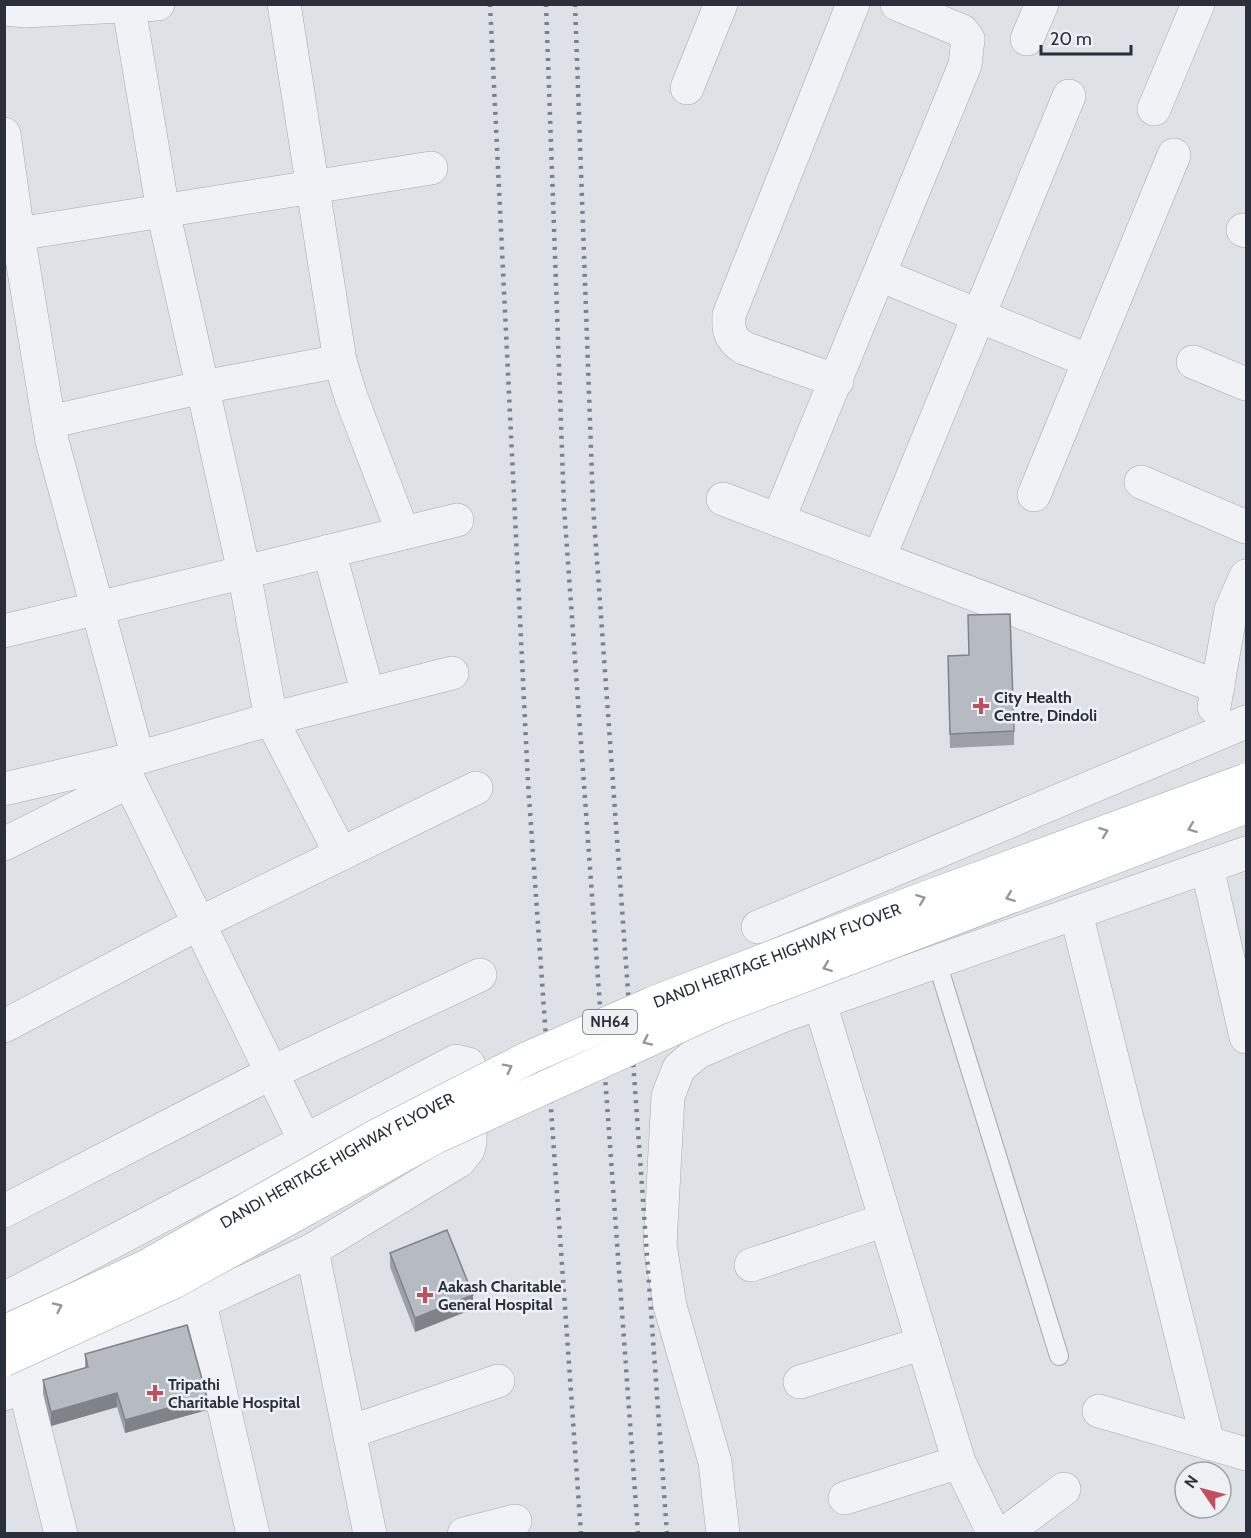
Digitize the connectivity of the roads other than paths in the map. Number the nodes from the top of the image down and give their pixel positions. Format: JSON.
{"nodes":[{"id":1,"x":284,"y":4,"type":"edge"},
{"id":2,"x":721,"y":4,"type":"edge"},
{"id":3,"x":853,"y":4,"type":"edge"},
{"id":4,"x":897,"y":4,"type":"edge"},
{"id":5,"x":1042,"y":4,"type":"edge"},
{"id":6,"x":1198,"y":4,"type":"edge"},
{"id":7,"x":143,"y":6,"type":"edge"},
{"id":8,"x":4,"y":9,"type":"edge"},
{"id":9,"x":1027,"y":39,"type":"dead end"},
{"id":10,"x":687,"y":88,"type":"dead end"},
{"id":11,"x":1069,"y":96,"type":"dead end"},
{"id":12,"x":1154,"y":109,"type":"dead end"},
{"id":13,"x":4,"y":134,"type":"edge"},
{"id":14,"x":1174,"y":155,"type":"dead end"},
{"id":15,"x":431,"y":168,"type":"dead end"},
{"id":16,"x":311,"y":187,"type":"junction"},
{"id":17,"x":163,"y":211,"type":"junction"},
{"id":18,"x":18,"y":234,"type":"junction"},
{"id":19,"x":880,"y":274,"type":"junction"},
{"id":20,"x":15,"y":285,"type":"edge"},
{"id":21,"x":978,"y":316,"type":"junction"},
{"id":22,"x":340,"y":361,"type":"junction"},
{"id":23,"x":1089,"y":361,"type":"junction"},
{"id":24,"x":1193,"y":362,"type":"dead end"},
{"id":25,"x":837,"y":381,"type":"junction"},
{"id":26,"x":1246,"y":384,"type":"edge"},
{"id":27,"x":203,"y":387,"type":"junction"},
{"id":28,"x":49,"y":422,"type":"junction"},
{"id":29,"x":1141,"y":482,"type":"dead end"},
{"id":30,"x":1034,"y":495,"type":"dead end"},
{"id":31,"x":723,"y":499,"type":"dead end"},
{"id":32,"x":457,"y":520,"type":"dead end"},
{"id":33,"x":778,"y":520,"type":"junction"},
{"id":34,"x":1246,"y":527,"type":"edge"},
{"id":35,"x":403,"y":533,"type":"junction"},
{"id":36,"x":329,"y":551,"type":"junction"},
{"id":37,"x":879,"y":558,"type":"junction"},
{"id":38,"x":244,"y":572,"type":"junction"},
{"id":39,"x":1246,"y":576,"type":"edge"},
{"id":40,"x":99,"y":610,"type":"junction"},
{"id":41,"x":4,"y":631,"type":"edge"},
{"id":42,"x":452,"y":673,"type":"dead end"},
{"id":43,"x":1218,"y":687,"type":"junction"},
{"id":44,"x":368,"y":694,"type":"junction"},
{"id":45,"x":271,"y":719,"type":"junction"},
{"id":46,"x":1246,"y":722,"type":"edge"},
{"id":47,"x":1210,"y":736,"type":"junction"},
{"id":48,"x":128,"y":767,"type":"junction"},
{"id":49,"x":1246,"y":780,"type":"edge"},
{"id":50,"x":476,"y":788,"type":"dead end"},
{"id":51,"x":4,"y":789,"type":"edge"},
{"id":52,"x":1246,"y":807,"type":"edge"},
{"id":53,"x":4,"y":844,"type":"edge"},
{"id":54,"x":1246,"y":853,"type":"edge"},
{"id":55,"x":341,"y":854,"type":"junction"},
{"id":56,"x":1207,"y":867,"type":"junction"},
{"id":57,"x":1076,"y":913,"type":"junction"},
{"id":58,"x":198,"y":924,"type":"junction"},
{"id":59,"x":758,"y":927,"type":"dead end"},
{"id":60,"x":937,"y":962,"type":"junction"},
{"id":61,"x":480,"y":975,"type":"dead end"},
{"id":62,"x":819,"y":1003,"type":"junction"},
{"id":63,"x":4,"y":1026,"type":"edge"},
{"id":64,"x":1246,"y":1037,"type":"edge"},
{"id":65,"x":271,"y":1072,"type":"junction"},
{"id":66,"x":305,"y":1142,"type":"junction"},
{"id":67,"x":4,"y":1211,"type":"edge"},
{"id":68,"x":885,"y":1220,"type":"junction"},
{"id":69,"x":312,"y":1250,"type":"junction"},
{"id":70,"x":751,"y":1265,"type":"dead end"},
{"id":71,"x":4,"y":1299,"type":"edge"},
{"id":72,"x":200,"y":1302,"type":"junction"},
{"id":73,"x":4,"y":1332,"type":"edge"},
{"id":74,"x":922,"y":1343,"type":"junction"},
{"id":75,"x":1059,"y":1356,"type":"dead end"},
{"id":76,"x":4,"y":1360,"type":"edge"},
{"id":77,"x":498,"y":1381,"type":"dead end"},
{"id":78,"x":800,"y":1382,"type":"dead end"},
{"id":79,"x":14,"y":1390,"type":"edge"},
{"id":80,"x":1099,"y":1411,"type":"dead end"},
{"id":81,"x":350,"y":1432,"type":"junction"},
{"id":82,"x":1208,"y":1443,"type":"junction"},
{"id":83,"x":1246,"y":1454,"type":"edge"},
{"id":84,"x":959,"y":1462,"type":"junction"},
{"id":85,"x":1064,"y":1490,"type":"dead end"},
{"id":86,"x":845,"y":1498,"type":"dead end"},
{"id":87,"x":515,"y":1521,"type":"dead end"},
{"id":88,"x":61,"y":1533,"type":"edge"},
{"id":89,"x":253,"y":1533,"type":"edge"},
{"id":90,"x":370,"y":1533,"type":"edge"},
{"id":91,"x":464,"y":1533,"type":"edge"},
{"id":92,"x":723,"y":1533,"type":"edge"},
{"id":93,"x":994,"y":1533,"type":"edge"},
{"id":94,"x":1004,"y":1533,"type":"edge"}],
"edges":[{"from":1,"to":16,"type":"street"},
{"from":2,"to":10,"type":"street"},
{"from":3,"to":25,"type":"street"},
{"from":4,"to":19,"type":"street"},
{"from":5,"to":9,"type":"street"},
{"from":6,"to":12,"type":"street"},
{"from":7,"to":8,"type":"street"},
{"from":7,"to":17,"type":"street"},
{"from":11,"to":21,"type":"street"},
{"from":13,"to":18,"type":"street"},
{"from":14,"to":23,"type":"street"},
{"from":15,"to":16,"type":"street"},
{"from":16,"to":17,"type":"street"},
{"from":16,"to":22,"type":"street"},
{"from":17,"to":18,"type":"street"},
{"from":17,"to":27,"type":"street"},
{"from":18,"to":20,"type":"street"},
{"from":19,"to":21,"type":"street"},
{"from":19,"to":25,"type":"street"},
{"from":20,"to":28,"type":"street"},
{"from":21,"to":23,"type":"street"},
{"from":21,"to":37,"type":"street"},
{"from":22,"to":27,"type":"street"},
{"from":22,"to":35,"type":"street"},
{"from":23,"to":30,"type":"street"},
{"from":24,"to":26,"type":"street"},
{"from":25,"to":33,"type":"street"},
{"from":27,"to":28,"type":"street"},
{"from":27,"to":38,"type":"street"},
{"from":28,"to":40,"type":"street"},
{"from":29,"to":34,"type":"street"},
{"from":31,"to":33,"type":"street"},
{"from":32,"to":35,"type":"street"},
{"from":33,"to":37,"type":"street"},
{"from":35,"to":36,"type":"street"},
{"from":36,"to":38,"type":"street"},
{"from":36,"to":44,"type":"street"},
{"from":37,"to":43,"type":"street"},
{"from":38,"to":40,"type":"street"},
{"from":38,"to":45,"type":"street"},
{"from":39,"to":43,"type":"street"},
{"from":40,"to":41,"type":"street"},
{"from":40,"to":48,"type":"street"},
{"from":42,"to":44,"type":"street"},
{"from":43,"to":47,"type":"street"},
{"from":44,"to":45,"type":"street"},
{"from":45,"to":48,"type":"street"},
{"from":45,"to":55,"type":"street"},
{"from":46,"to":47,"type":"street"},
{"from":47,"to":59,"type":"street"},
{"from":48,"to":51,"type":"street"},
{"from":48,"to":53,"type":"street"},
{"from":48,"to":58,"type":"street"},
{"from":73,"to":49,"type":"main road","name":"DANDI HERITAGE HIGHWAY FLYOVER","number":"NH64","one_way":true,"bridge":true},
{"from":50,"to":55,"type":"street"},
{"from":52,"to":76,"type":"main road","name":"DANDI HERITAGE HIGHWAY FLYOVER","number":"NH64","one_way":true,"bridge":true},
{"from":54,"to":56,"type":"street"},
{"from":55,"to":58,"type":"street"},
{"from":56,"to":57,"type":"street"},
{"from":56,"to":64,"type":"street"},
{"from":57,"to":60,"type":"street"},
{"from":57,"to":82,"type":"street"},
{"from":58,"to":63,"type":"street"},
{"from":58,"to":65,"type":"street"},
{"from":60,"to":62,"type":"street"},
{"from":60,"to":75,"type":"lane"},
{"from":61,"to":65,"type":"street"},
{"from":62,"to":68,"type":"street"},
{"from":62,"to":92,"type":"street"},
{"from":65,"to":66,"type":"street"},
{"from":65,"to":67,"type":"street"},
{"from":66,"to":69,"type":"street"},
{"from":66,"to":71,"type":"street"},
{"from":68,"to":70,"type":"street"},
{"from":68,"to":74,"type":"street"},
{"from":69,"to":72,"type":"street"},
{"from":69,"to":81,"type":"street"},
{"from":72,"to":79,"type":"street"},
{"from":72,"to":89,"type":"street"},
{"from":74,"to":78,"type":"street"},
{"from":74,"to":84,"type":"street"},
{"from":77,"to":81,"type":"street"},
{"from":79,"to":88,"type":"street"},
{"from":80,"to":82,"type":"street"},
{"from":81,"to":90,"type":"street"},
{"from":82,"to":83,"type":"street"},
{"from":84,"to":86,"type":"street"},
{"from":84,"to":93,"type":"street"},
{"from":85,"to":94,"type":"street"},
{"from":87,"to":91,"type":"street"}]}
